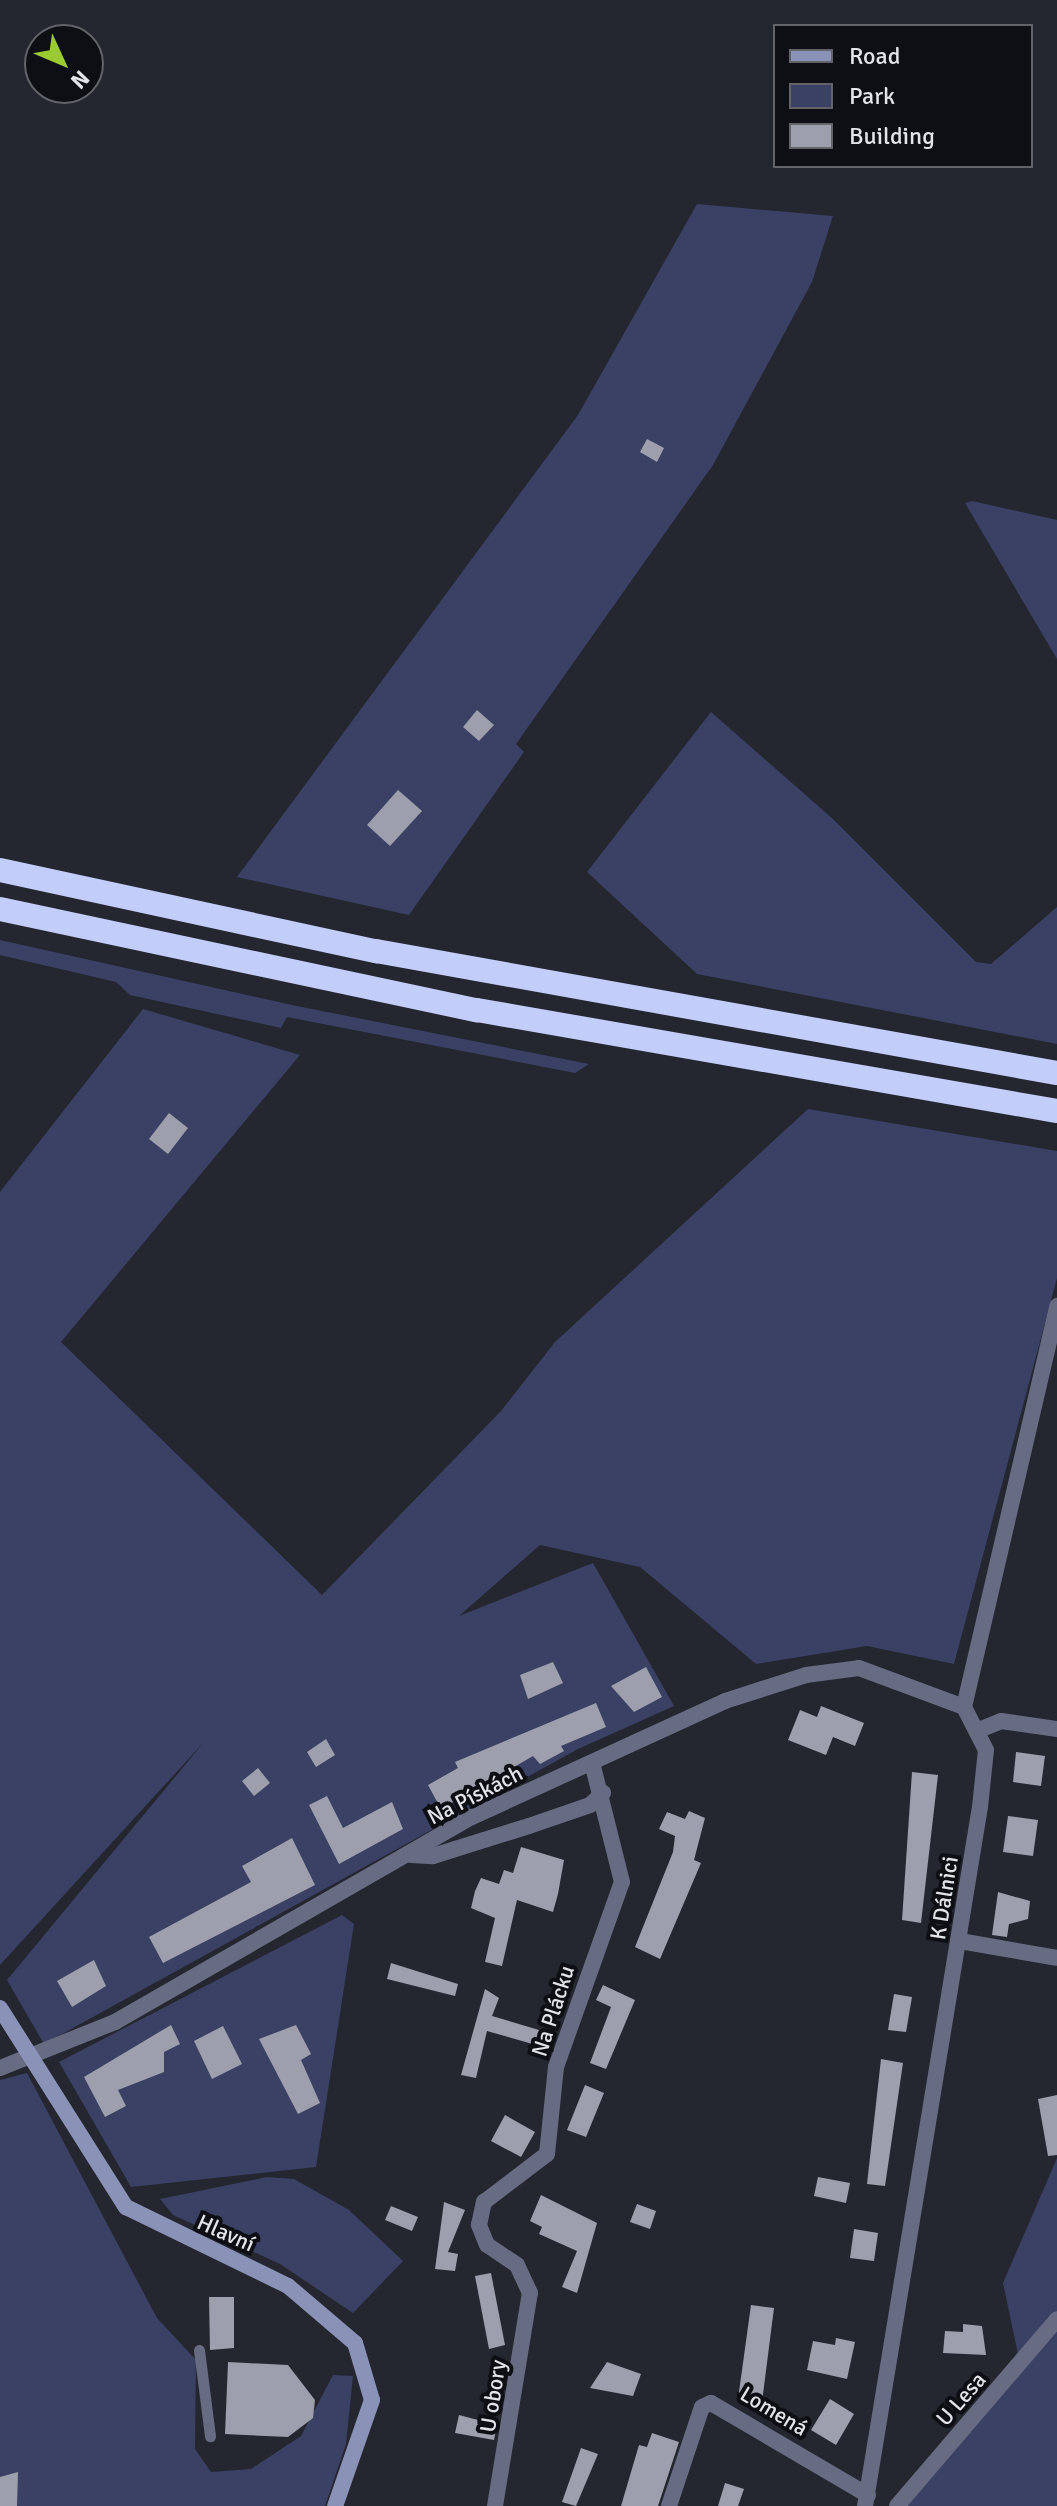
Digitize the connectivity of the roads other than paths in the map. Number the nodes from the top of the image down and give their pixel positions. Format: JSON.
{"nodes":[{"id":1,"x":0,"y":870,"type":"edge"},
{"id":2,"x":0,"y":910,"type":"edge"},
{"id":3,"x":1057,"y":1073,"type":"edge"},
{"id":4,"x":1057,"y":1111,"type":"edge"},
{"id":5,"x":1057,"y":1306,"type":"edge"},
{"id":6,"x":964,"y":1707,"type":"junction"},
{"id":7,"x":1057,"y":1729,"type":"edge"},
{"id":8,"x":979,"y":1730,"type":"junction"},
{"id":9,"x":592,"y":1763,"type":"junction"},
{"id":10,"x":603,"y":1793,"type":"junction"},
{"id":11,"x":409,"y":1855,"type":"junction"},
{"id":12,"x":960,"y":1941,"type":"junction"},
{"id":13,"x":1057,"y":1958,"type":"edge"},
{"id":14,"x":0,"y":2008,"type":"edge"},
{"id":15,"x":30,"y":2059,"type":"junction"},
{"id":16,"x":1,"y":2066,"type":"edge"},
{"id":17,"x":530,"y":2293,"type":"joint"},
{"id":18,"x":1057,"y":2319,"type":"edge"},
{"id":19,"x":199,"y":2350,"type":"dead end"},
{"id":20,"x":210,"y":2436,"type":"dead end"},
{"id":21,"x":866,"y":2500,"type":"edge"},
{"id":22,"x":335,"y":2506,"type":"edge"},
{"id":23,"x":495,"y":2506,"type":"edge"},
{"id":24,"x":669,"y":2506,"type":"edge"},
{"id":25,"x":897,"y":2506,"type":"edge"}],
"edges":[{"from":1,"to":3,"type":"highway"},
{"from":2,"to":4,"type":"highway"},
{"from":5,"to":6,"type":"street"},
{"from":6,"to":8,"type":"street","name":"K Dálnici"},
{"from":6,"to":9,"type":"street","name":"Na Pískách"},
{"from":7,"to":8,"type":"street"},
{"from":8,"to":12,"type":"street","name":"K Dálnici"},
{"from":9,"to":10,"type":"street","name":"Na Plácku"},
{"from":9,"to":11,"type":"street","name":"Na Pískách"},
{"from":10,"to":11,"type":"street"},
{"from":10,"to":17,"type":"street","name":"Na Plácku"},
{"from":11,"to":15,"type":"street","name":"Na Pískách"},
{"from":12,"to":13,"type":"street"},
{"from":12,"to":21,"type":"street","name":"K Dálnici"},
{"from":14,"to":15,"type":"street","name":"Hlavní"},
{"from":15,"to":16,"type":"street","name":"Na Pískách"},
{"from":15,"to":22,"type":"street","name":"Hlavní"},
{"from":17,"to":23,"type":"street","name":"U obory"},
{"from":18,"to":25,"type":"street","name":"U Lesa"},
{"from":19,"to":20,"type":"lane"},
{"from":21,"to":24,"type":"street","name":"Lomená"}]}
